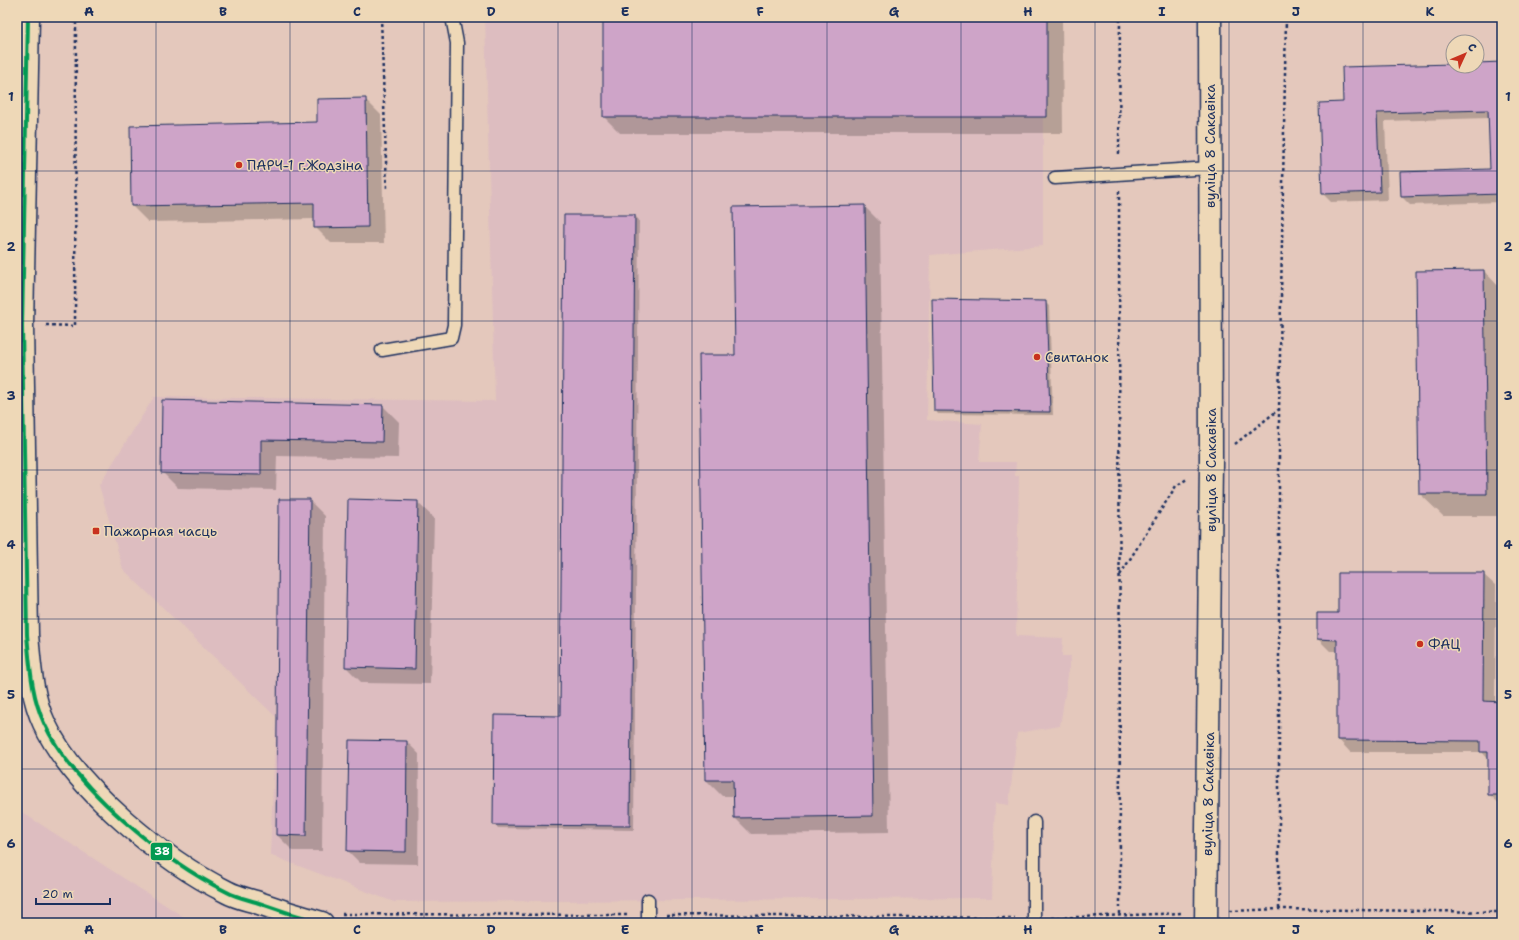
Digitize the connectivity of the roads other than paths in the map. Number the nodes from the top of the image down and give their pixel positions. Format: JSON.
{"nodes":[{"id":1,"x":28,"y":17,"type":"edge"},
{"id":2,"x":452,"y":17,"type":"edge"},
{"id":3,"x":1210,"y":17,"type":"edge"},
{"id":4,"x":1210,"y":168,"type":"junction"},
{"id":5,"x":1055,"y":178,"type":"dead end"},
{"id":6,"x":20,"y":244,"type":"edge"},
{"id":7,"x":382,"y":350,"type":"dead end"},
{"id":8,"x":21,"y":469,"type":"edge"},
{"id":9,"x":1034,"y":822,"type":"dead end"},
{"id":10,"x":648,"y":900,"type":"dead end"},
{"id":11,"x":1206,"y":917,"type":"edge"},
{"id":12,"x":330,"y":918,"type":"edge"},
{"id":13,"x":648,"y":919,"type":"edge"},
{"id":14,"x":1034,"y":921,"type":"edge"}],
"edges":[{"from":1,"to":6,"type":"main road"},
{"from":2,"to":7,"type":"lane"},
{"from":3,"to":4,"type":"main road","name":"вуліца 8 Сакавіка"},
{"from":4,"to":5,"type":"lane"},
{"from":4,"to":11,"type":"main road","name":"вуліца 8 Сакавіка"},
{"from":6,"to":8,"type":"main road"},
{"from":8,"to":12,"type":"main road"},
{"from":9,"to":14,"type":"lane"},
{"from":10,"to":13,"type":"lane"}]}
